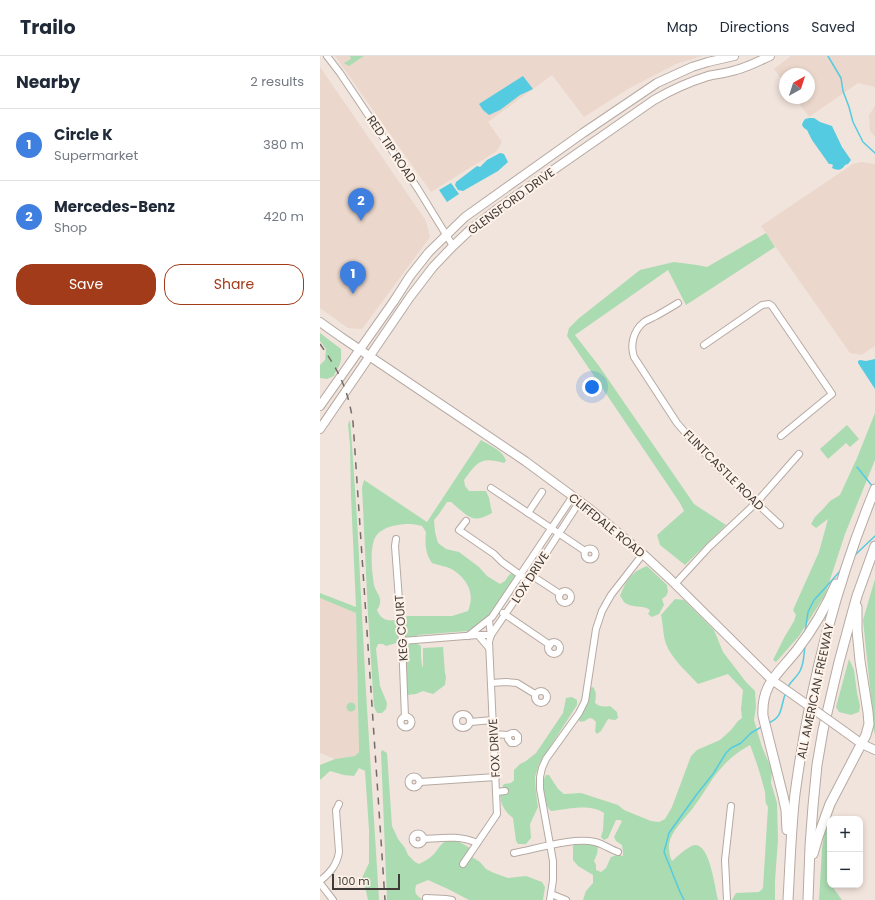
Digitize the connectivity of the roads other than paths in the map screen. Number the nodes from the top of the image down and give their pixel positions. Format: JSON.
{"nodes":[{"id":1,"x":326,"y":56,"type":"edge"},
{"id":2,"x":734,"y":56,"type":"edge"},
{"id":3,"x":770,"y":56,"type":"edge"},
{"id":4,"x":446,"y":235,"type":"junction"},
{"id":5,"x":453,"y":246,"type":"junction"},
{"id":6,"x":678,"y":303,"type":"dead end"},
{"id":7,"x":320,"y":322,"type":"edge"},
{"id":8,"x":704,"y":345,"type":"dead end"},
{"id":9,"x":360,"y":350,"type":"junction"},
{"id":10,"x":370,"y":357,"type":"junction"},
{"id":11,"x":320,"y":406,"type":"edge"},
{"id":12,"x":320,"y":429,"type":"edge"},
{"id":13,"x":781,"y":436,"type":"dead end"},
{"id":14,"x":799,"y":454,"type":"dead end"},
{"id":15,"x":491,"y":488,"type":"dead end"},
{"id":16,"x":875,"y":489,"type":"edge"},
{"id":17,"x":542,"y":492,"type":"dead end"},
{"id":18,"x":576,"y":498,"type":"junction"},
{"id":19,"x":756,"y":503,"type":"junction"},
{"id":20,"x":528,"y":513,"type":"junction"},
{"id":21,"x":466,"y":521,"type":"dead end"},
{"id":22,"x":780,"y":525,"type":"dead end"},
{"id":23,"x":552,"y":529,"type":"junction"},
{"id":24,"x":559,"y":533,"type":"junction"},
{"id":25,"x":856,"y":538,"type":"junction"},
{"id":26,"x":396,"y":539,"type":"dead end"},
{"id":27,"x":875,"y":546,"type":"edge"},
{"id":28,"x":585,"y":551,"type":"dead end"},
{"id":29,"x":643,"y":554,"type":"junction"},
{"id":30,"x":521,"y":576,"type":"junction"},
{"id":31,"x":530,"y":578,"type":"junction"},
{"id":32,"x":675,"y":584,"type":"junction"},
{"id":33,"x":560,"y":594,"type":"dead end"},
{"id":34,"x":857,"y":596,"type":"junction"},
{"id":35,"x":498,"y":609,"type":"junction"},
{"id":36,"x":505,"y":615,"type":"junction"},
{"id":37,"x":489,"y":621,"type":"junction"},
{"id":38,"x":478,"y":635,"type":"junction"},
{"id":39,"x":490,"y":635,"type":"junction"},
{"id":40,"x":468,"y":636,"type":"junction"},
{"id":41,"x":402,"y":641,"type":"junction"},
{"id":42,"x":550,"y":645,"type":"dead end"},
{"id":43,"x":490,"y":648,"type":"junction"},
{"id":44,"x":772,"y":680,"type":"junction"},
{"id":45,"x":491,"y":683,"type":"junction"},
{"id":46,"x":536,"y":694,"type":"dead end"},
{"id":47,"x":405,"y":717,"type":"dead end"},
{"id":48,"x":493,"y":720,"type":"junction"},
{"id":49,"x":470,"y":722,"type":"dead end"},
{"id":50,"x":493,"y":734,"type":"junction"},
{"id":51,"x":508,"y":736,"type":"dead end"},
{"id":52,"x":862,"y":744,"type":"junction"},
{"id":53,"x":875,"y":750,"type":"edge"},
{"id":54,"x":496,"y":777,"type":"junction"},
{"id":55,"x":420,"y":782,"type":"dead end"},
{"id":56,"x":505,"y":791,"type":"dead end"},
{"id":57,"x":496,"y":792,"type":"junction"},
{"id":58,"x":339,"y":804,"type":"dead end"},
{"id":59,"x":731,"y":806,"type":"dead end"},
{"id":60,"x":424,"y":839,"type":"dead end"},
{"id":61,"x":477,"y":843,"type":"junction"},
{"id":62,"x":550,"y":846,"type":"junction"},
{"id":63,"x":618,"y":852,"type":"dead end"},
{"id":64,"x":514,"y":853,"type":"dead end"},
{"id":65,"x":463,"y":864,"type":"dead end"},
{"id":66,"x":789,"y":866,"type":"junction"},
{"id":67,"x":809,"y":868,"type":"junction"},
{"id":68,"x":320,"y":882,"type":"edge"},
{"id":69,"x":550,"y":897,"type":"edge"},
{"id":70,"x":426,"y":898,"type":"dead end"},
{"id":71,"x":332,"y":900,"type":"edge"},
{"id":72,"x":452,"y":900,"type":"edge"},
{"id":73,"x":566,"y":900,"type":"edge"},
{"id":74,"x":727,"y":900,"type":"edge"},
{"id":75,"x":788,"y":900,"type":"edge"},
{"id":76,"x":808,"y":900,"type":"edge"}],
"edges":[{"from":1,"to":4,"type":"street","name":"RED TIP ROAD"},
{"from":2,"to":4,"type":"main road","name":"GLENSFORD DRIVE"},
{"from":3,"to":5,"type":"main road","name":"GLENSFORD DRIVE"},
{"from":4,"to":5,"type":"street","name":"RED TIP ROAD"},
{"from":4,"to":9,"type":"main road","name":"GLENSFORD DRIVE"},
{"from":5,"to":10,"type":"main road","name":"GLENSFORD DRIVE"},
{"from":6,"to":19,"type":"street","name":"FLINTCASTLE ROAD"},
{"from":7,"to":9,"type":"main road","name":"CLIFFDALE ROAD"},
{"from":8,"to":13,"type":"street"},
{"from":9,"to":10,"type":"main road","name":"CLIFFDALE ROAD"},
{"from":9,"to":11,"type":"main road","name":"GLENSFORD DRIVE"},
{"from":10,"to":12,"type":"main road","name":"GLENSFORD DRIVE"},
{"from":10,"to":18,"type":"main road","name":"CLIFFDALE ROAD"},
{"from":14,"to":19,"type":"street"},
{"from":15,"to":20,"type":"street"},
{"from":16,"to":25,"type":"highway","name":"ALL AMERICAN FREEWAY"},
{"from":17,"to":20,"type":"street"},
{"from":18,"to":23,"type":"street","name":"LOX DRIVE"},
{"from":18,"to":24,"type":"street","name":"LOX DRIVE"},
{"from":18,"to":29,"type":"main road","name":"CLIFFDALE ROAD"},
{"from":19,"to":22,"type":"street","name":"FLINTCASTLE ROAD"},
{"from":19,"to":32,"type":"street"},
{"from":20,"to":23,"type":"street"},
{"from":21,"to":30,"type":"street"},
{"from":23,"to":24,"type":"street"},
{"from":23,"to":30,"type":"street","name":"LOX DRIVE"},
{"from":24,"to":28,"type":"street"},
{"from":24,"to":31,"type":"street","name":"LOX DRIVE"},
{"from":25,"to":44,"type":"highway"},
{"from":25,"to":66,"type":"highway","name":"ALL AMERICAN FREEWAY"},
{"from":26,"to":41,"type":"street","name":"KEG COURT"},
{"from":27,"to":34,"type":"highway","name":"ALL AMERICAN FREEWAY"},
{"from":29,"to":32,"type":"main road","name":"CLIFFDALE ROAD"},
{"from":29,"to":62,"type":"street"},
{"from":30,"to":31,"type":"street"},
{"from":30,"to":35,"type":"street","name":"LOX DRIVE"},
{"from":31,"to":33,"type":"street"},
{"from":31,"to":36,"type":"street","name":"LOX DRIVE"},
{"from":32,"to":44,"type":"main road","name":"CLIFFDALE ROAD"},
{"from":34,"to":52,"type":"highway"},
{"from":34,"to":67,"type":"highway","name":"ALL AMERICAN FREEWAY"},
{"from":35,"to":36,"type":"street"},
{"from":35,"to":37,"type":"street","name":"LOX DRIVE"},
{"from":36,"to":39,"type":"street","name":"LOX DRIVE"},
{"from":36,"to":42,"type":"street"},
{"from":37,"to":39,"type":"street","name":"FOX DRIVE"},
{"from":37,"to":40,"type":"street","name":"LOX DRIVE"},
{"from":38,"to":39,"type":"street"},
{"from":38,"to":40,"type":"street"},
{"from":38,"to":43,"type":"street"},
{"from":39,"to":43,"type":"street","name":"FOX DRIVE"},
{"from":40,"to":41,"type":"street"},
{"from":41,"to":47,"type":"street","name":"KEG COURT"},
{"from":43,"to":45,"type":"street","name":"FOX DRIVE"},
{"from":44,"to":52,"type":"main road","name":"CLIFFDALE ROAD","bridge":true},
{"from":44,"to":66,"type":"highway"},
{"from":45,"to":46,"type":"street"},
{"from":45,"to":48,"type":"street","name":"FOX DRIVE"},
{"from":48,"to":49,"type":"street"},
{"from":48,"to":50,"type":"street","name":"FOX DRIVE"},
{"from":50,"to":51,"type":"street"},
{"from":50,"to":54,"type":"street","name":"FOX DRIVE"},
{"from":52,"to":53,"type":"main road","name":"CLIFFDALE ROAD"},
{"from":52,"to":67,"type":"highway"},
{"from":54,"to":55,"type":"street"},
{"from":54,"to":57,"type":"street","name":"FOX DRIVE"},
{"from":56,"to":57,"type":"street"},
{"from":57,"to":61,"type":"street","name":"FOX DRIVE"},
{"from":58,"to":68,"type":"street"},
{"from":59,"to":74,"type":"street"},
{"from":60,"to":61,"type":"street"},
{"from":61,"to":65,"type":"street","name":"FOX DRIVE"},
{"from":62,"to":63,"type":"street"},
{"from":62,"to":64,"type":"street"},
{"from":62,"to":69,"type":"street"},
{"from":66,"to":75,"type":"highway","name":"ALL AMERICAN FREEWAY"},
{"from":67,"to":76,"type":"highway","name":"ALL AMERICAN FREEWAY"},
{"from":68,"to":71,"type":"street"},
{"from":69,"to":73,"type":"street"},
{"from":70,"to":72,"type":"street"}]}
